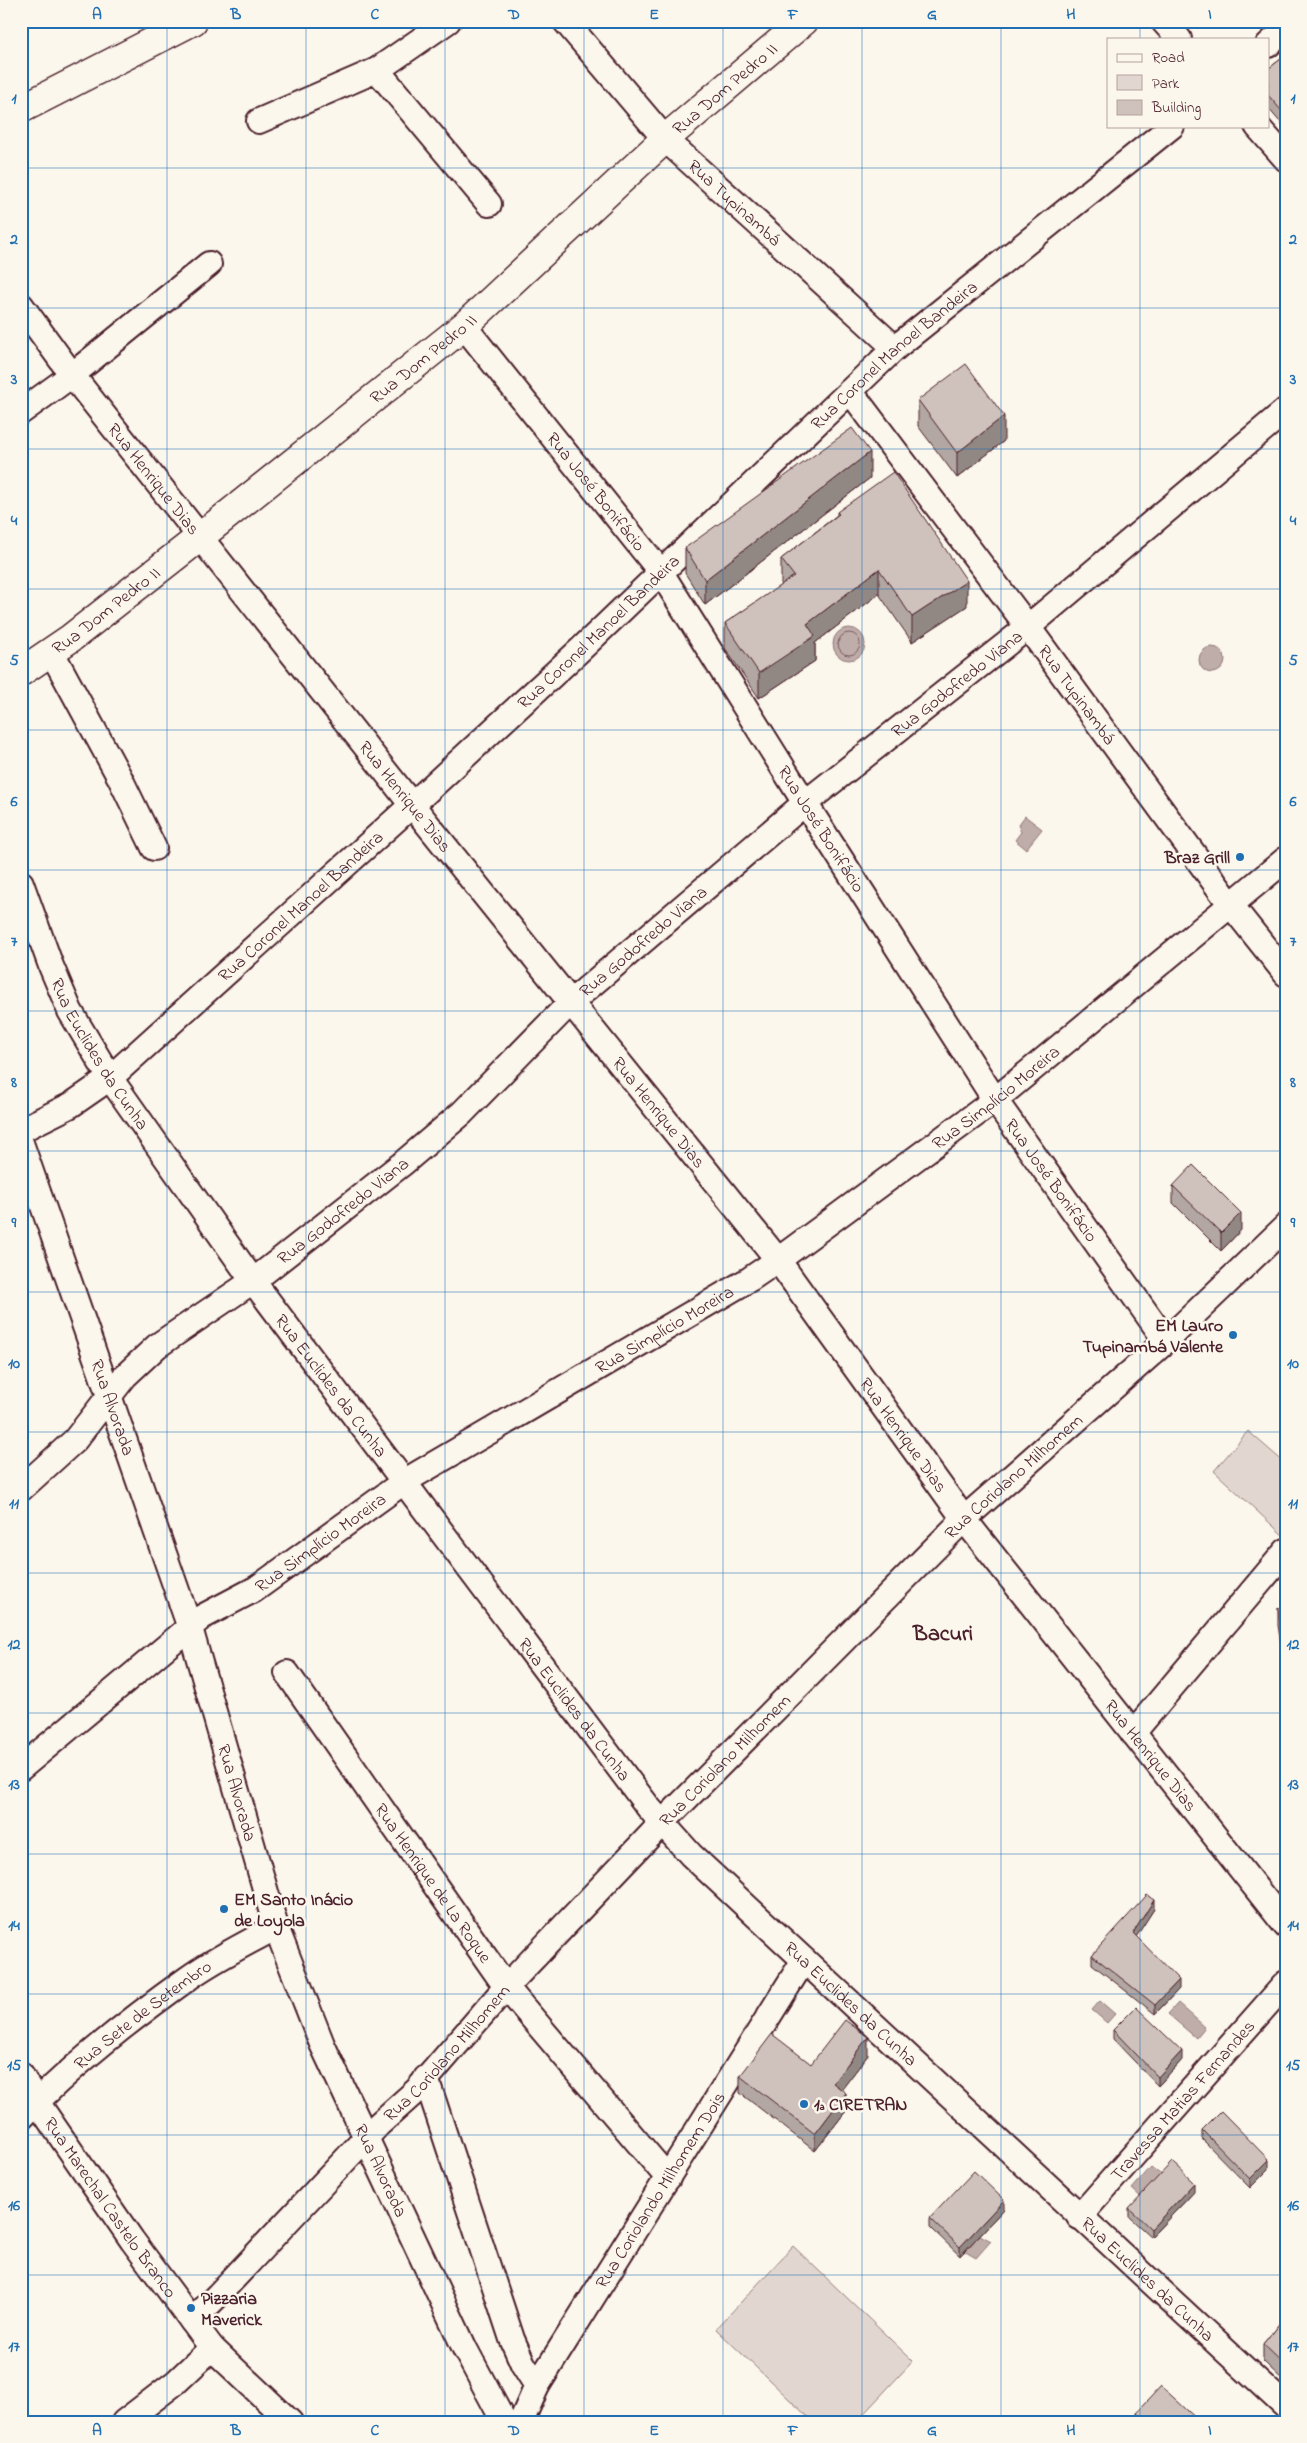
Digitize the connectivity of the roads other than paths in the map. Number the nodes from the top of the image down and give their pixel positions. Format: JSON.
{"nodes":[{"id":1,"x":192,"y":21,"type":"edge"},
{"id":2,"x":448,"y":21,"type":"edge"},
{"id":3,"x":565,"y":21,"type":"edge"},
{"id":4,"x":804,"y":21,"type":"edge"},
{"id":5,"x":1163,"y":21,"type":"edge"},
{"id":6,"x":1286,"y":29,"type":"edge"},
{"id":7,"x":1178,"y":38,"type":"edge"},
{"id":8,"x":1270,"y":43,"type":"edge"},
{"id":9,"x":377,"y":70,"type":"junction"},
{"id":10,"x":21,"y":109,"type":"edge"},
{"id":11,"x":259,"y":122,"type":"dead end"},
{"id":12,"x":1170,"y":128,"type":"edge"},
{"id":13,"x":1259,"y":128,"type":"edge"},
{"id":14,"x":665,"y":139,"type":"junction"},
{"id":15,"x":1286,"y":159,"type":"edge"},
{"id":16,"x":489,"y":204,"type":"dead end"},
{"id":17,"x":208,"y":264,"type":"dead end"},
{"id":18,"x":21,"y":305,"type":"edge"},
{"id":19,"x":464,"y":326,"type":"junction"},
{"id":20,"x":896,"y":348,"type":"junction"},
{"id":21,"x":72,"y":375,"type":"junction"},
{"id":22,"x":850,"y":391,"type":"junction"},
{"id":23,"x":1286,"y":410,"type":"edge"},
{"id":24,"x":21,"y":412,"type":"edge"},
{"id":25,"x":200,"y":537,"type":"junction"},
{"id":26,"x":660,"y":571,"type":"junction"},
{"id":27,"x":1028,"y":626,"type":"junction"},
{"id":28,"x":51,"y":651,"type":"junction"},
{"id":29,"x":21,"y":672,"type":"edge"},
{"id":30,"x":805,"y":803,"type":"junction"},
{"id":31,"x":412,"y":805,"type":"junction"},
{"id":32,"x":154,"y":848,"type":"dead end"},
{"id":33,"x":1286,"y":859,"type":"edge"},
{"id":34,"x":21,"y":883,"type":"edge"},
{"id":35,"x":1231,"y":905,"type":"junction"},
{"id":36,"x":1286,"y":974,"type":"edge"},
{"id":37,"x":570,"y":1003,"type":"junction"},
{"id":38,"x":110,"y":1078,"type":"junction"},
{"id":39,"x":995,"y":1100,"type":"junction"},
{"id":40,"x":25,"y":1132,"type":"edge"},
{"id":41,"x":1286,"y":1226,"type":"edge"},
{"id":42,"x":778,"y":1260,"type":"junction"},
{"id":43,"x":253,"y":1281,"type":"junction"},
{"id":44,"x":1166,"y":1341,"type":"junction"},
{"id":45,"x":110,"y":1396,"type":"junction"},
{"id":46,"x":405,"y":1481,"type":"junction"},
{"id":47,"x":21,"y":1489,"type":"edge"},
{"id":48,"x":964,"y":1519,"type":"junction"},
{"id":49,"x":1286,"y":1551,"type":"edge"},
{"id":50,"x":196,"y":1622,"type":"junction"},
{"id":51,"x":287,"y":1673,"type":"dead end"},
{"id":52,"x":1132,"y":1734,"type":"junction"},
{"id":53,"x":21,"y":1768,"type":"edge"},
{"id":54,"x":662,"y":1823,"type":"junction"},
{"id":55,"x":1286,"y":1926,"type":"edge"},
{"id":56,"x":276,"y":1927,"type":"junction"},
{"id":57,"x":804,"y":1960,"type":"junction"},
{"id":58,"x":1286,"y":1983,"type":"edge"},
{"id":59,"x":506,"y":1987,"type":"junction"},
{"id":60,"x":21,"y":2075,"type":"edge"},
{"id":61,"x":422,"y":2084,"type":"junction"},
{"id":62,"x":29,"y":2110,"type":"edge"},
{"id":63,"x":373,"y":2130,"type":"junction"},
{"id":64,"x":668,"y":2178,"type":"junction"},
{"id":65,"x":1079,"y":2217,"type":"junction"},
{"id":66,"x":192,"y":2320,"type":"junction"},
{"id":67,"x":212,"y":2348,"type":"junction"},
{"id":68,"x":530,"y":2403,"type":"edge"},
{"id":69,"x":1286,"y":2407,"type":"edge"},
{"id":70,"x":124,"y":2422,"type":"edge"},
{"id":71,"x":290,"y":2422,"type":"edge"},
{"id":72,"x":504,"y":2422,"type":"edge"}],
"edges":[{"from":1,"to":10,"type":"main road"},
{"from":2,"to":9,"type":"street"},
{"from":3,"to":14,"type":"street","name":"Rua Tupinambá"},
{"from":4,"to":14,"type":"main road","name":"Rua Dom Pedro II"},
{"from":5,"to":7,"type":"street"},
{"from":6,"to":8,"type":"street"},
{"from":9,"to":11,"type":"street"},
{"from":9,"to":16,"type":"street"},
{"from":12,"to":20,"type":"street","name":"Rua Coronel Manoel Bandeira"},
{"from":13,"to":15,"type":"street"},
{"from":14,"to":19,"type":"main road","name":"Rua Dom Pedro II"},
{"from":14,"to":20,"type":"street","name":"Rua Tupinambá"},
{"from":17,"to":21,"type":"street"},
{"from":18,"to":21,"type":"street","name":"Rua Henrique Dias"},
{"from":19,"to":25,"type":"main road","name":"Rua Dom Pedro II"},
{"from":19,"to":26,"type":"street","name":"Rua José Bonifácio"},
{"from":20,"to":22,"type":"street","name":"Rua Coronel Manoel Bandeira"},
{"from":21,"to":24,"type":"street"},
{"from":21,"to":25,"type":"street","name":"Rua Henrique Dias"},
{"from":22,"to":26,"type":"street","name":"Rua Coronel Manoel Bandeira"},
{"from":22,"to":27,"type":"street","name":"Rua Tupinambá"},
{"from":23,"to":27,"type":"street","name":"Rua Godofredo Viana"},
{"from":25,"to":28,"type":"main road","name":"Rua Dom Pedro II"},
{"from":25,"to":31,"type":"street","name":"Rua Henrique Dias"},
{"from":26,"to":30,"type":"street","name":"Rua José Bonifácio"},
{"from":26,"to":31,"type":"street","name":"Rua Coronel Manoel Bandeira"},
{"from":27,"to":30,"type":"street","name":"Rua Godofredo Viana"},
{"from":27,"to":35,"type":"street","name":"Rua Tupinambá"},
{"from":28,"to":29,"type":"main road","name":"Rua Dom Pedro II"},
{"from":28,"to":32,"type":"street"},
{"from":30,"to":37,"type":"street","name":"Rua Godofredo Viana"},
{"from":30,"to":39,"type":"street","name":"Rua José Bonifácio"},
{"from":31,"to":37,"type":"street","name":"Rua Henrique Dias"},
{"from":31,"to":38,"type":"street","name":"Rua Coronel Manoel Bandeira"},
{"from":33,"to":35,"type":"street","name":"Rua Simplício Moreira"},
{"from":34,"to":38,"type":"street","name":"Rua Euclides da Cunha"},
{"from":35,"to":36,"type":"street","name":"Rua Tupinambá"},
{"from":35,"to":39,"type":"street","name":"Rua Simplício Moreira"},
{"from":37,"to":42,"type":"street","name":"Rua Henrique Dias"},
{"from":37,"to":43,"type":"street","name":"Rua Godofredo Viana"},
{"from":38,"to":40,"type":"street","name":"Rua Coronel Manoel Bandeira"},
{"from":38,"to":43,"type":"street","name":"Rua Euclides da Cunha"},
{"from":39,"to":42,"type":"street","name":"Rua Simplício Moreira"},
{"from":39,"to":44,"type":"street","name":"Rua José Bonifácio"},
{"from":40,"to":45,"type":"street","name":"Rua Alvorada"},
{"from":41,"to":44,"type":"street","name":"Rua Coriolano Milhomem"},
{"from":42,"to":46,"type":"street","name":"Rua Simplício Moreira"},
{"from":42,"to":48,"type":"street","name":"Rua Henrique Dias"},
{"from":43,"to":45,"type":"street","name":"Rua Godofredo Viana"},
{"from":43,"to":46,"type":"street","name":"Rua Euclides da Cunha"},
{"from":44,"to":48,"type":"street","name":"Rua Coriolano Milhomem"},
{"from":45,"to":47,"type":"street","name":"Rua Godofredo Viana"},
{"from":45,"to":50,"type":"street","name":"Rua Alvorada"},
{"from":46,"to":50,"type":"street","name":"Rua Simplício Moreira"},
{"from":46,"to":54,"type":"street","name":"Rua Euclides da Cunha"},
{"from":48,"to":52,"type":"street","name":"Rua Henrique Dias"},
{"from":48,"to":54,"type":"street","name":"Rua Coriolano Milhomem"},
{"from":49,"to":52,"type":"street"},
{"from":50,"to":53,"type":"street","name":"Rua Simplício Moreira"},
{"from":50,"to":56,"type":"street","name":"Rua Alvorada"},
{"from":51,"to":59,"type":"street","name":"Rua Henrique de La Roque"},
{"from":52,"to":55,"type":"street","name":"Rua Henrique Dias"},
{"from":54,"to":57,"type":"street","name":"Rua Euclides da Cunha"},
{"from":54,"to":59,"type":"street","name":"Rua Coriolano Milhomem"},
{"from":56,"to":62,"type":"street","name":"Rua Sete de Setembro"},
{"from":56,"to":63,"type":"street","name":"Rua Alvorada"},
{"from":57,"to":64,"type":"street","name":"Rua Coriolando Milhomem Dois"},
{"from":57,"to":65,"type":"street","name":"Rua Euclides da Cunha"},
{"from":58,"to":65,"type":"street","name":"Travessa Matias Fernandes"},
{"from":59,"to":61,"type":"street","name":"Rua Coriolano Milhomem"},
{"from":59,"to":64,"type":"street","name":"Rua Henrique de La Roque"},
{"from":60,"to":62,"type":"street","name":"Rua Marechal Castelo Branco"},
{"from":61,"to":63,"type":"street","name":"Rua Coriolano Milhomem"},
{"from":61,"to":68,"type":"street"},
{"from":62,"to":66,"type":"street","name":"Rua Marechal Castelo Branco"},
{"from":63,"to":66,"type":"street","name":"Rua Coriolano Milhomem"},
{"from":63,"to":72,"type":"street","name":"Rua Alvorada"},
{"from":64,"to":68,"type":"street","name":"Rua Coriolando Milhomem Dois"},
{"from":65,"to":69,"type":"street","name":"Rua Euclides da Cunha"},
{"from":66,"to":67,"type":"street","name":"Rua Marechal Castelo Branco"},
{"from":67,"to":70,"type":"street"},
{"from":67,"to":71,"type":"street","name":"Rua Marechal Castelo Branco"}]}
